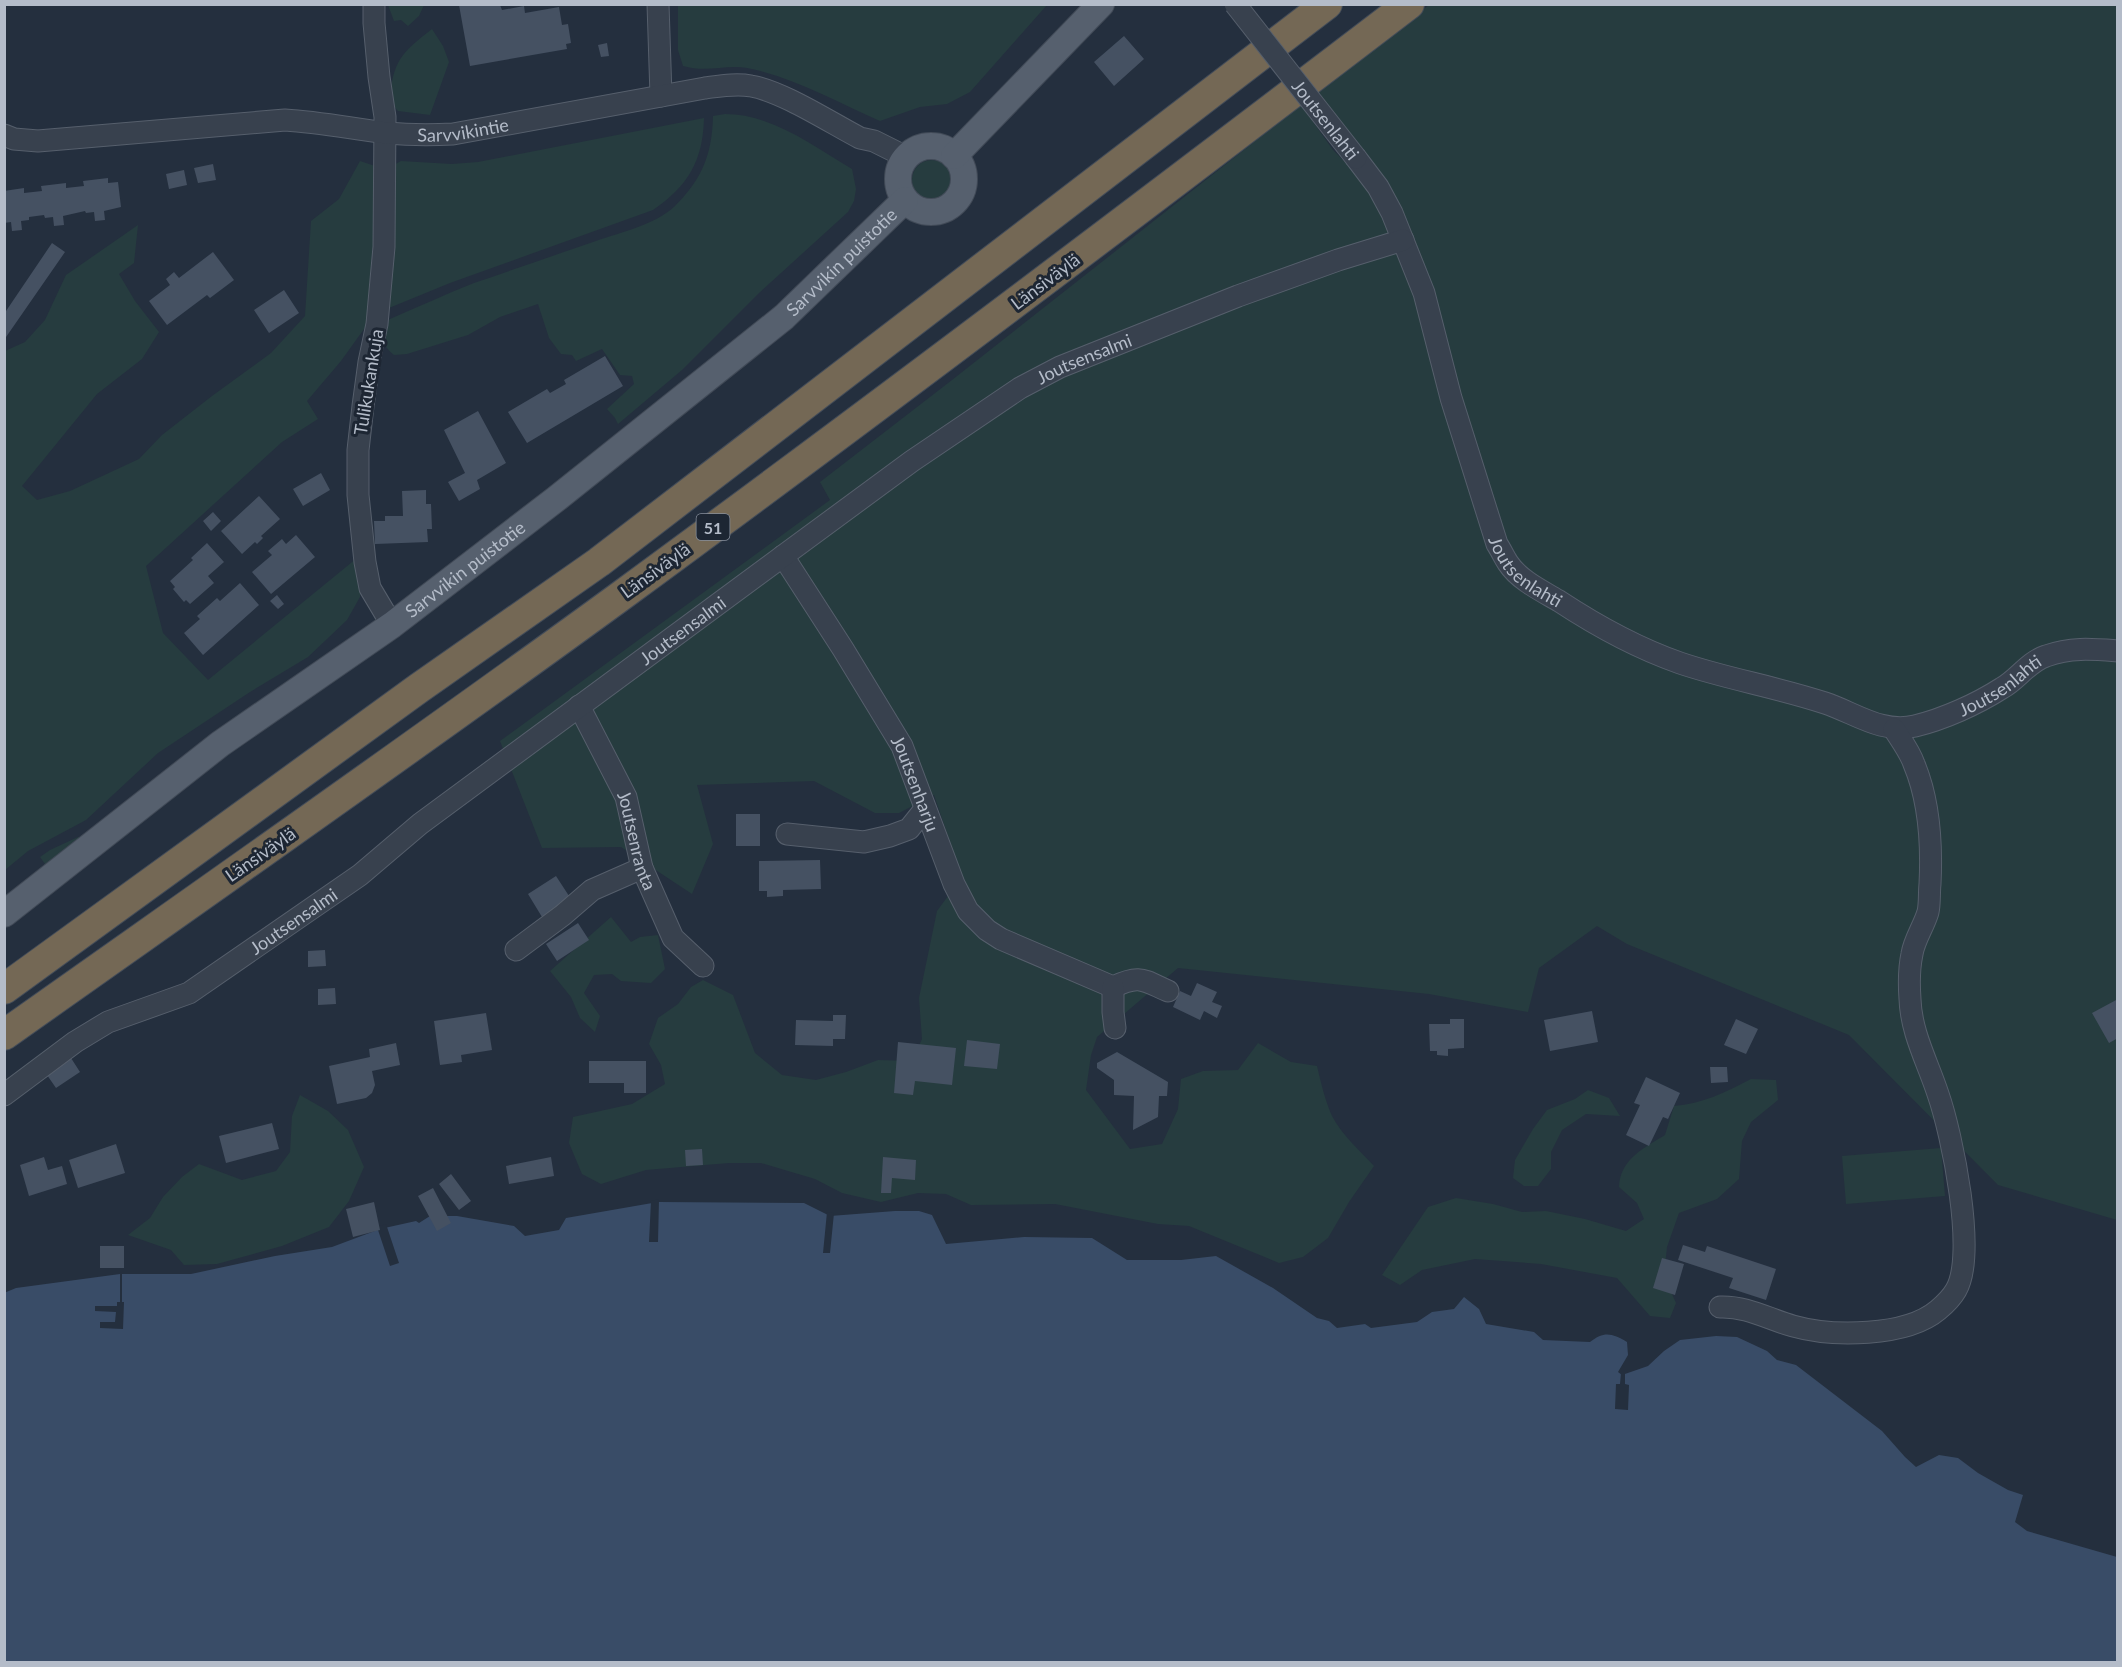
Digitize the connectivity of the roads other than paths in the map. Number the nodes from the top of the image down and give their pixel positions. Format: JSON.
{"nodes":[{"id":1,"x":374,"y":4,"type":"edge"},
{"id":2,"x":658,"y":4,"type":"edge"},
{"id":3,"x":1101,"y":4,"type":"edge"},
{"id":4,"x":1235,"y":4,"type":"edge"},
{"id":5,"x":1327,"y":4,"type":"edge"},
{"id":6,"x":1409,"y":4,"type":"edge"},
{"id":7,"x":661,"y":96,"type":"junction"},
{"id":8,"x":385,"y":133,"type":"junction"},
{"id":9,"x":4,"y":135,"type":"edge"},
{"id":10,"x":954,"y":156,"type":"junction"},
{"id":11,"x":906,"y":157,"type":"junction"},
{"id":12,"x":905,"y":200,"type":"junction"},
{"id":13,"x":1403,"y":240,"type":"junction"},
{"id":14,"x":783,"y":556,"type":"junction"},
{"id":15,"x":392,"y":625,"type":"junction"},
{"id":16,"x":2118,"y":651,"type":"edge"},
{"id":17,"x":579,"y":706,"type":"junction"},
{"id":18,"x":1894,"y":729,"type":"junction"},
{"id":19,"x":925,"y":809,"type":"junction"},
{"id":20,"x":787,"y":834,"type":"dead end"},
{"id":21,"x":642,"y":868,"type":"junction"},
{"id":22,"x":4,"y":915,"type":"edge"},
{"id":23,"x":516,"y":950,"type":"dead end"},
{"id":24,"x":704,"y":966,"type":"dead end"},
{"id":25,"x":1113,"y":987,"type":"junction"},
{"id":26,"x":4,"y":989,"type":"edge"},
{"id":27,"x":1168,"y":991,"type":"dead end"},
{"id":28,"x":1115,"y":1028,"type":"dead end"},
{"id":29,"x":4,"y":1035,"type":"edge"},
{"id":30,"x":4,"y":1095,"type":"edge"},
{"id":31,"x":1720,"y":1307,"type":"dead end"}],
"edges":[{"from":1,"to":8,"type":"street","name":"Tulikukankuja"},
{"from":2,"to":7,"type":"street"},
{"from":3,"to":10,"type":"main road"},
{"from":4,"to":13,"type":"street","name":"Joutsenlahti","bridge":true},
{"from":5,"to":26,"type":"highway","number":"51"},
{"from":6,"to":29,"type":"highway","name":"Länsiväylä","number":"51"},
{"from":7,"to":8,"type":"street","name":"Sarvvikintie"},
{"from":7,"to":11,"type":"street","name":"Sarvvikintie"},
{"from":8,"to":9,"type":"street","name":"Sarvvikintie"},
{"from":8,"to":15,"type":"street","name":"Tulikukankuja"},
{"from":10,"to":11,"type":"main road"},
{"from":10,"to":12,"type":"main road"},
{"from":11,"to":12,"type":"main road"},
{"from":12,"to":15,"type":"main road","name":"Sarvvikin puistotie"},
{"from":13,"to":14,"type":"street","name":"Joutsensalmi"},
{"from":13,"to":18,"type":"street","name":"Joutsenlahti"},
{"from":14,"to":17,"type":"street","name":"Joutsensalmi"},
{"from":14,"to":19,"type":"street","name":"Joutsenharju"},
{"from":15,"to":22,"type":"main road","name":"Sarvvikin puistotie"},
{"from":16,"to":18,"type":"street","name":"Joutsenlahti"},
{"from":17,"to":21,"type":"street","name":"Joutsenranta"},
{"from":17,"to":30,"type":"street","name":"Joutsensalmi"},
{"from":18,"to":31,"type":"street"},
{"from":19,"to":20,"type":"street"},
{"from":19,"to":25,"type":"street","name":"Joutsenharju"},
{"from":21,"to":23,"type":"street"},
{"from":21,"to":24,"type":"street","name":"Joutsenranta"},
{"from":25,"to":27,"type":"street"},
{"from":25,"to":28,"type":"street"}]}
